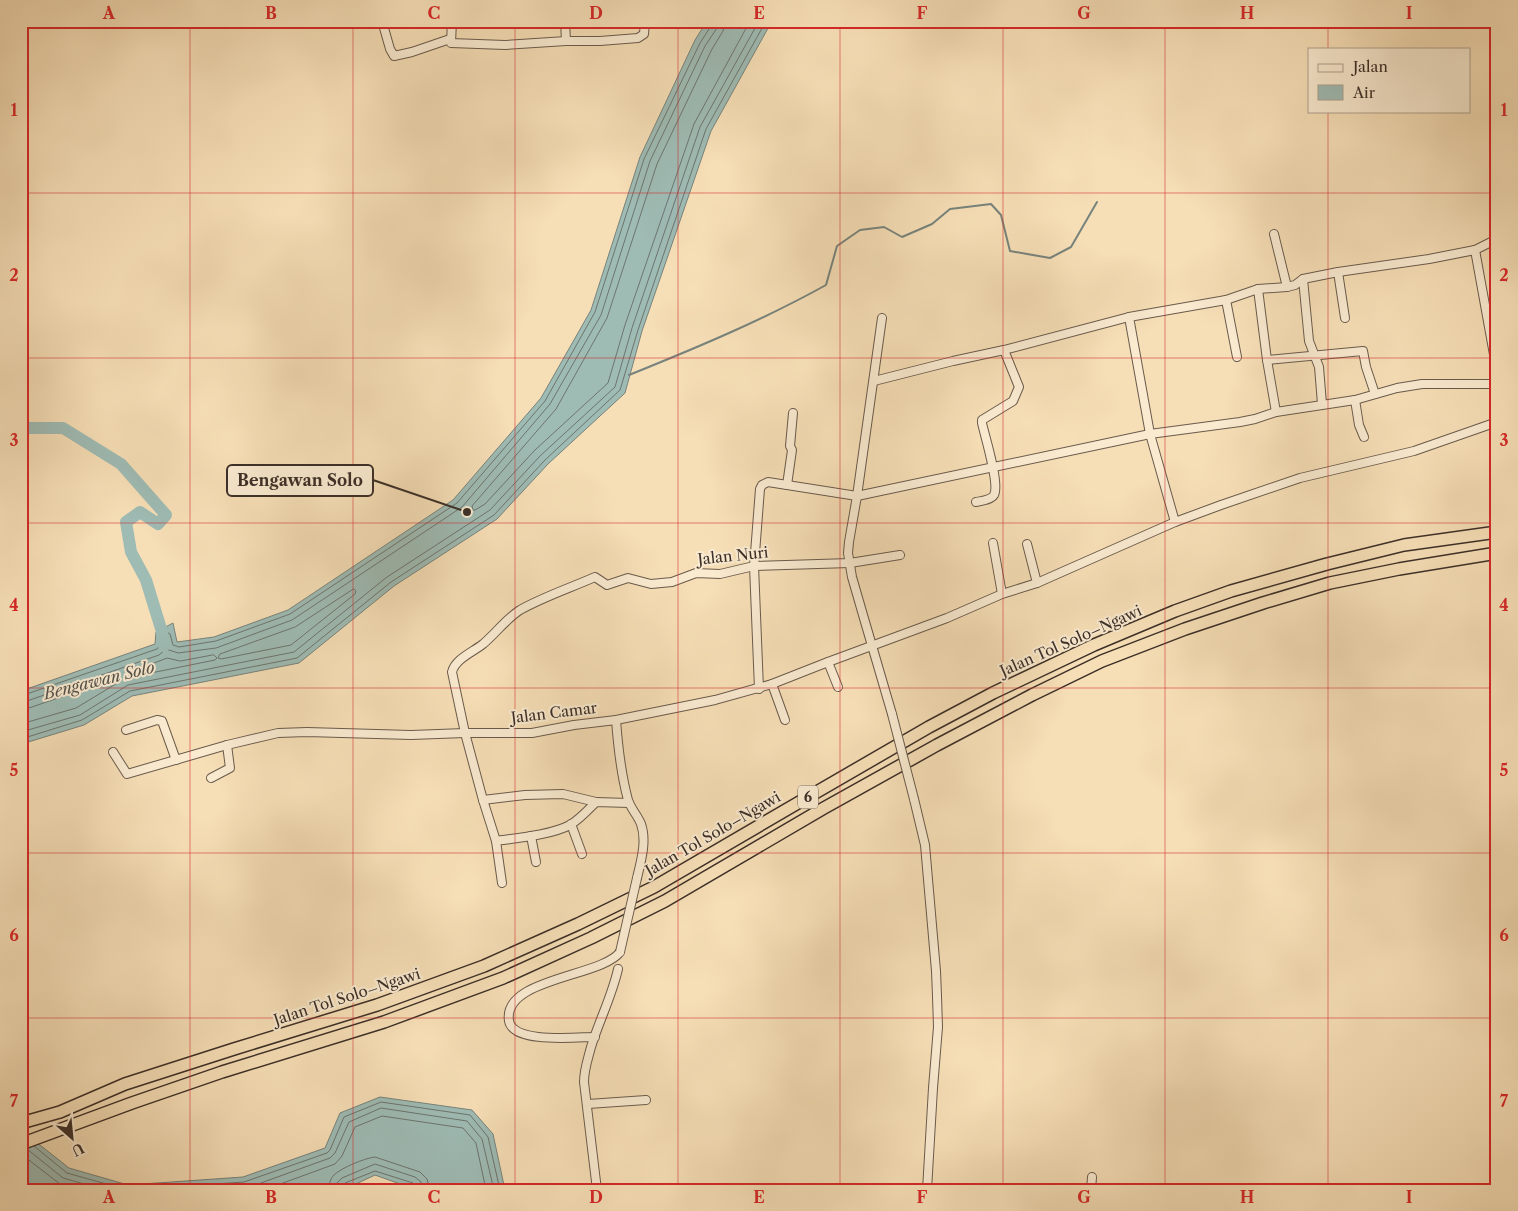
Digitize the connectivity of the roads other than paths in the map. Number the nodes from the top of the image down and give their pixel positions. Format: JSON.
{"nodes":[{"id":1,"x":382,"y":21,"type":"edge"},
{"id":2,"x":452,"y":21,"type":"edge"},
{"id":3,"x":565,"y":21,"type":"edge"},
{"id":4,"x":645,"y":21,"type":"edge"},
{"id":5,"x":450,"y":39,"type":"junction"},
{"id":6,"x":566,"y":41,"type":"junction"},
{"id":7,"x":1274,"y":234,"type":"dead end"},
{"id":8,"x":1497,"y":239,"type":"edge"},
{"id":9,"x":1475,"y":250,"type":"junction"},
{"id":10,"x":1338,"y":272,"type":"junction"},
{"id":11,"x":1303,"y":279,"type":"junction"},
{"id":12,"x":1287,"y":287,"type":"junction"},
{"id":13,"x":1258,"y":288,"type":"junction"},
{"id":14,"x":1226,"y":300,"type":"junction"},
{"id":15,"x":1129,"y":317,"type":"junction"},
{"id":16,"x":882,"y":318,"type":"dead end"},
{"id":17,"x":1345,"y":318,"type":"dead end"},
{"id":18,"x":1004,"y":350,"type":"junction"},
{"id":19,"x":1314,"y":355,"type":"junction"},
{"id":20,"x":1237,"y":357,"type":"dead end"},
{"id":21,"x":1267,"y":360,"type":"junction"},
{"id":22,"x":1497,"y":371,"type":"edge"},
{"id":23,"x":874,"y":381,"type":"junction"},
{"id":24,"x":1497,"y":384,"type":"edge"},
{"id":25,"x":1375,"y":394,"type":"junction"},
{"id":26,"x":1354,"y":400,"type":"junction"},
{"id":27,"x":1322,"y":404,"type":"junction"},
{"id":28,"x":1276,"y":412,"type":"junction"},
{"id":29,"x":793,"y":413,"type":"dead end"},
{"id":30,"x":1497,"y":422,"type":"edge"},
{"id":31,"x":1150,"y":434,"type":"junction"},
{"id":32,"x":1364,"y":437,"type":"dead end"},
{"id":33,"x":993,"y":467,"type":"junction"},
{"id":34,"x":787,"y":485,"type":"junction"},
{"id":35,"x":857,"y":496,"type":"junction"},
{"id":36,"x":976,"y":502,"type":"dead end"},
{"id":37,"x":1174,"y":522,"type":"junction"},
{"id":38,"x":1497,"y":532,"type":"edge"},
{"id":39,"x":993,"y":543,"type":"dead end"},
{"id":40,"x":1027,"y":544,"type":"dead end"},
{"id":41,"x":1497,"y":553,"type":"edge"},
{"id":42,"x":900,"y":555,"type":"dead end"},
{"id":43,"x":850,"y":563,"type":"junction"},
{"id":44,"x":754,"y":566,"type":"junction"},
{"id":45,"x":1037,"y":583,"type":"junction"},
{"id":46,"x":1002,"y":594,"type":"junction"},
{"id":47,"x":872,"y":646,"type":"junction"},
{"id":48,"x":828,"y":662,"type":"junction"},
{"id":49,"x":772,"y":684,"type":"junction"},
{"id":50,"x":838,"y":688,"type":"dead end"},
{"id":51,"x":759,"y":689,"type":"junction"},
{"id":52,"x":616,"y":720,"type":"junction"},
{"id":53,"x":785,"y":720,"type":"dead end"},
{"id":54,"x":126,"y":730,"type":"dead end"},
{"id":55,"x":466,"y":733,"type":"junction"},
{"id":56,"x":227,"y":745,"type":"junction"},
{"id":57,"x":113,"y":752,"type":"dead end"},
{"id":58,"x":176,"y":760,"type":"junction"},
{"id":59,"x":211,"y":778,"type":"dead end"},
{"id":60,"x":483,"y":800,"type":"junction"},
{"id":61,"x":596,"y":802,"type":"junction"},
{"id":62,"x":629,"y":803,"type":"junction"},
{"id":63,"x":571,"y":824,"type":"junction"},
{"id":64,"x":531,"y":836,"type":"junction"},
{"id":65,"x":496,"y":841,"type":"junction"},
{"id":66,"x":582,"y":854,"type":"dead end"},
{"id":67,"x":536,"y":862,"type":"dead end"},
{"id":68,"x":502,"y":884,"type":"dead end"},
{"id":69,"x":618,"y":969,"type":"dead end"},
{"id":70,"x":595,"y":1037,"type":"junction"},
{"id":71,"x":646,"y":1100,"type":"dead end"},
{"id":72,"x":588,"y":1104,"type":"junction"},
{"id":73,"x":21,"y":1124,"type":"edge"},
{"id":74,"x":21,"y":1144,"type":"edge"},
{"id":75,"x":1092,"y":1177,"type":"dead end"},
{"id":76,"x":597,"y":1190,"type":"edge"},
{"id":77,"x":927,"y":1190,"type":"edge"},
{"id":78,"x":1092,"y":1190,"type":"edge"}],
"edges":[{"from":1,"to":5,"type":"street"},
{"from":2,"to":5,"type":"street"},
{"from":3,"to":6,"type":"street"},
{"from":4,"to":6,"type":"street"},
{"from":5,"to":6,"type":"street"},
{"from":7,"to":12,"type":"street"},
{"from":8,"to":9,"type":"street"},
{"from":9,"to":10,"type":"street"},
{"from":9,"to":22,"type":"street"},
{"from":10,"to":11,"type":"street"},
{"from":10,"to":17,"type":"street"},
{"from":11,"to":12,"type":"street"},
{"from":11,"to":19,"type":"street"},
{"from":12,"to":13,"type":"street"},
{"from":13,"to":14,"type":"street"},
{"from":13,"to":21,"type":"street"},
{"from":14,"to":15,"type":"street"},
{"from":14,"to":20,"type":"street"},
{"from":15,"to":18,"type":"street"},
{"from":15,"to":31,"type":"street"},
{"from":16,"to":23,"type":"street"},
{"from":18,"to":23,"type":"street"},
{"from":18,"to":33,"type":"street"},
{"from":19,"to":21,"type":"street"},
{"from":19,"to":25,"type":"street"},
{"from":19,"to":27,"type":"street"},
{"from":21,"to":28,"type":"street"},
{"from":23,"to":35,"type":"street"},
{"from":24,"to":25,"type":"street"},
{"from":25,"to":26,"type":"street"},
{"from":26,"to":27,"type":"street"},
{"from":26,"to":32,"type":"street"},
{"from":27,"to":28,"type":"street"},
{"from":28,"to":31,"type":"street"},
{"from":29,"to":34,"type":"street"},
{"from":30,"to":37,"type":"street","name":"Jalan Camar"},
{"from":31,"to":33,"type":"street"},
{"from":31,"to":37,"type":"street"},
{"from":33,"to":35,"type":"street"},
{"from":33,"to":36,"type":"street"},
{"from":34,"to":35,"type":"street"},
{"from":34,"to":44,"type":"street"},
{"from":35,"to":43,"type":"street"},
{"from":37,"to":45,"type":"street","name":"Jalan Camar"},
{"from":38,"to":73,"type":"highway","name":"Jalan Tol Solo–Ngawi","number":"6"},
{"from":39,"to":46,"type":"street"},
{"from":40,"to":45,"type":"street"},
{"from":41,"to":74,"type":"highway","name":"Jalan Tol Solo–Ngawi","number":"6"},
{"from":42,"to":43,"type":"street","name":"Jalan Nuri"},
{"from":43,"to":44,"type":"street","name":"Jalan Nuri"},
{"from":43,"to":47,"type":"street"},
{"from":44,"to":51,"type":"street"},
{"from":44,"to":55,"type":"street","name":"Jalan Nuri"},
{"from":45,"to":46,"type":"street","name":"Jalan Camar"},
{"from":46,"to":47,"type":"street","name":"Jalan Camar"},
{"from":47,"to":48,"type":"street","name":"Jalan Camar"},
{"from":47,"to":77,"type":"street","bridge":true},
{"from":48,"to":49,"type":"street","name":"Jalan Camar"},
{"from":48,"to":50,"type":"street"},
{"from":49,"to":51,"type":"street","name":"Jalan Camar"},
{"from":49,"to":53,"type":"street"},
{"from":51,"to":52,"type":"street","name":"Jalan Camar"},
{"from":52,"to":55,"type":"street","name":"Jalan Camar"},
{"from":52,"to":62,"type":"street"},
{"from":54,"to":58,"type":"street"},
{"from":55,"to":56,"type":"street","name":"Jalan Camar"},
{"from":55,"to":60,"type":"street"},
{"from":56,"to":58,"type":"street","name":"Jalan Camar"},
{"from":56,"to":59,"type":"street"},
{"from":57,"to":58,"type":"street","name":"Jalan Camar"},
{"from":60,"to":61,"type":"street"},
{"from":60,"to":65,"type":"street"},
{"from":61,"to":62,"type":"street"},
{"from":61,"to":63,"type":"street"},
{"from":62,"to":70,"type":"street","bridge":true},
{"from":63,"to":64,"type":"street"},
{"from":63,"to":66,"type":"street"},
{"from":64,"to":65,"type":"street"},
{"from":64,"to":67,"type":"street"},
{"from":65,"to":68,"type":"street"},
{"from":69,"to":70,"type":"street"},
{"from":70,"to":72,"type":"street"},
{"from":71,"to":72,"type":"street"},
{"from":72,"to":76,"type":"street"},
{"from":75,"to":78,"type":"street"}]}
